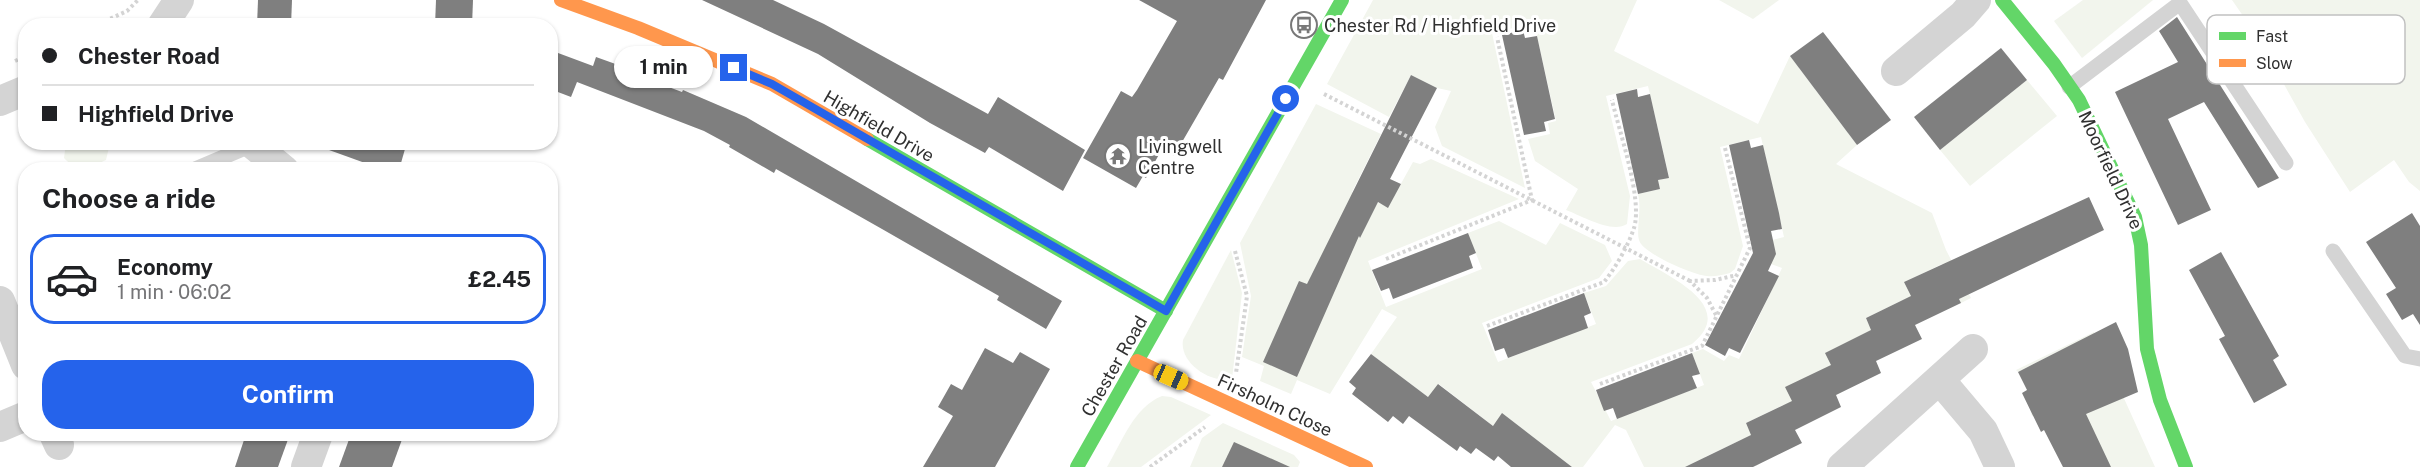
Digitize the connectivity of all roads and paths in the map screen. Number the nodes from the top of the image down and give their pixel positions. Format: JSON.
{"nodes":[{"id":1,"x":138,"y":0,"type":"edge"},
{"id":2,"x":561,"y":0,"type":"edge"},
{"id":3,"x":1342,"y":0,"type":"edge"},
{"id":4,"x":1976,"y":0,"type":"edge"},
{"id":5,"x":2002,"y":0,"type":"edge"},
{"id":6,"x":112,"y":18,"type":"edge"},
{"id":7,"x":1497,"y":37,"type":"dead end"},
{"id":8,"x":2207,"y":44,"type":"edge"},
{"id":9,"x":1896,"y":71,"type":"dead end"},
{"id":10,"x":1297,"y":80,"type":"junction"},
{"id":11,"x":2234,"y":84,"type":"edge"},
{"id":12,"x":2069,"y":87,"type":"junction"},
{"id":13,"x":18,"y":93,"type":"edge"},
{"id":14,"x":1612,"y":99,"type":"dead end"},
{"id":15,"x":0,"y":101,"type":"edge"},
{"id":16,"x":1725,"y":148,"type":"dead end"},
{"id":17,"x":238,"y":150,"type":"edge"},
{"id":18,"x":259,"y":150,"type":"edge"},
{"id":19,"x":211,"y":162,"type":"edge"},
{"id":20,"x":274,"y":162,"type":"edge"},
{"id":21,"x":2286,"y":163,"type":"dead end"},
{"id":22,"x":1532,"y":201,"type":"junction"},
{"id":23,"x":1234,"y":246,"type":"dead end"},
{"id":24,"x":1624,"y":248,"type":"junction"},
{"id":25,"x":2333,"y":251,"type":"dead end"},
{"id":26,"x":1386,"y":259,"type":"dead end"},
{"id":27,"x":1737,"y":275,"type":"junction"},
{"id":28,"x":1690,"y":281,"type":"junction"},
{"id":29,"x":0,"y":301,"type":"edge"},
{"id":30,"x":1166,"y":311,"type":"junction"},
{"id":31,"x":1716,"y":315,"type":"junction"},
{"id":32,"x":1487,"y":326,"type":"dead end"},
{"id":33,"x":18,"y":345,"type":"edge"},
{"id":34,"x":1973,"y":349,"type":"dead end"},
{"id":35,"x":2420,"y":359,"type":"edge"},
{"id":36,"x":1137,"y":361,"type":"junction"},
{"id":37,"x":1940,"y":380,"type":"junction"},
{"id":38,"x":1600,"y":384,"type":"dead end"},
{"id":39,"x":1228,"y":403,"type":"junction"},
{"id":40,"x":18,"y":419,"type":"edge"},
{"id":41,"x":0,"y":427,"type":"edge"},
{"id":42,"x":315,"y":441,"type":"edge"},
{"id":43,"x":1327,"y":448,"type":"junction"},
{"id":44,"x":306,"y":467,"type":"edge"},
{"id":45,"x":1077,"y":467,"type":"edge"},
{"id":46,"x":1150,"y":467,"type":"edge"},
{"id":47,"x":1318,"y":467,"type":"edge"},
{"id":48,"x":1366,"y":467,"type":"edge"},
{"id":49,"x":1842,"y":467,"type":"edge"},
{"id":50,"x":2000,"y":467,"type":"edge"},
{"id":51,"x":2186,"y":467,"type":"edge"}],
"edges":[{"from":1,"to":6,"type":"path"},
{"from":2,"to":30,"type":"main road","name":"Highfield Drive"},
{"from":3,"to":10,"type":"main road","name":"Chester Road"},
{"from":4,"to":9,"type":"street"},
{"from":5,"to":12,"type":"main road","name":"Moorfield Drive"},
{"from":7,"to":22,"type":"path"},
{"from":8,"to":12,"type":"lane"},
{"from":10,"to":22,"type":"path"},
{"from":10,"to":30,"type":"main road","name":"Chester Road"},
{"from":11,"to":21,"type":"lane"},
{"from":12,"to":51,"type":"main road","name":"Moorfield Drive"},
{"from":13,"to":15,"type":"street"},
{"from":14,"to":24,"type":"path"},
{"from":16,"to":27,"type":"path"},
{"from":17,"to":19,"type":"lane"},
{"from":18,"to":20,"type":"street"},
{"from":22,"to":24,"type":"path"},
{"from":22,"to":26,"type":"path"},
{"from":23,"to":39,"type":"path"},
{"from":24,"to":28,"type":"path"},
{"from":24,"to":32,"type":"path"},
{"from":25,"to":35,"type":"lane"},
{"from":27,"to":28,"type":"path"},
{"from":27,"to":31,"type":"path"},
{"from":28,"to":31,"type":"path"},
{"from":29,"to":33,"type":"street"},
{"from":30,"to":36,"type":"main road","name":"Chester Road"},
{"from":31,"to":38,"type":"path"},
{"from":34,"to":37,"type":"street"},
{"from":36,"to":39,"type":"main road","name":"Firsholm Close"},
{"from":36,"to":45,"type":"main road","name":"Chester Road"},
{"from":37,"to":49,"type":"street"},
{"from":37,"to":50,"type":"street"},
{"from":39,"to":43,"type":"main road","name":"Firsholm Close"},
{"from":39,"to":46,"type":"path"},
{"from":40,"to":41,"type":"street"},
{"from":42,"to":44,"type":"street"},
{"from":43,"to":47,"type":"lane"},
{"from":43,"to":48,"type":"main road","name":"Firsholm Close"}]}
